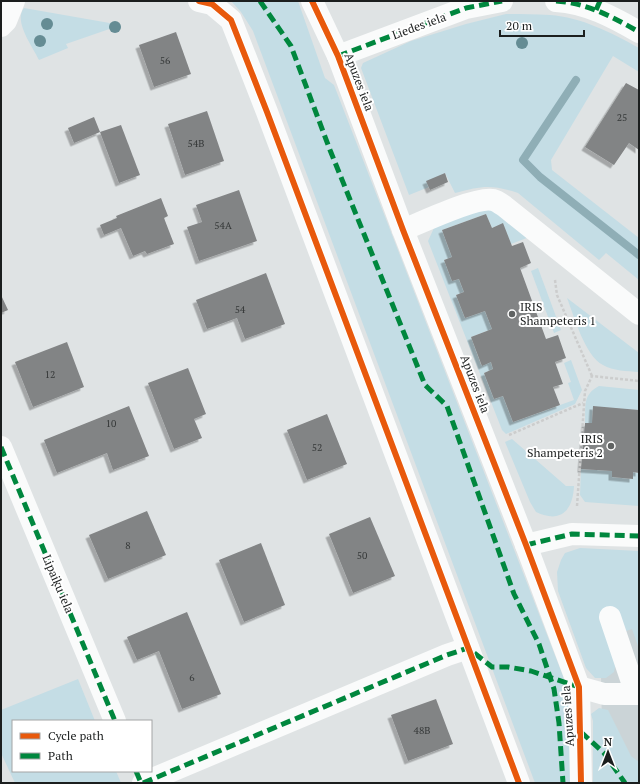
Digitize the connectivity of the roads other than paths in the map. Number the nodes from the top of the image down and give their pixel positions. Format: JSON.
{"nodes":[{"id":1,"x":14,"y":1,"type":"edge"},
{"id":2,"x":199,"y":1,"type":"edge"},
{"id":3,"x":312,"y":1,"type":"edge"},
{"id":4,"x":502,"y":1,"type":"edge"},
{"id":5,"x":556,"y":1,"type":"edge"},
{"id":6,"x":598,"y":6,"type":"edge"},
{"id":7,"x":1,"y":26,"type":"edge"},
{"id":8,"x":639,"y":32,"type":"edge"},
{"id":9,"x":338,"y":56,"type":"junction"},
{"id":10,"x":403,"y":230,"type":"junction"},
{"id":11,"x":639,"y":314,"type":"edge"},
{"id":12,"x":1,"y":447,"type":"edge"},
{"id":13,"x":639,"y":536,"type":"edge"},
{"id":14,"x":526,"y":545,"type":"junction"},
{"id":15,"x":610,"y":617,"type":"dead end"},
{"id":16,"x":468,"y":648,"type":"junction"},
{"id":17,"x":579,"y":687,"type":"junction"},
{"id":18,"x":637,"y":694,"type":"edge"},
{"id":19,"x":115,"y":720,"type":"edge"},
{"id":20,"x":136,"y":772,"type":"edge"},
{"id":21,"x":142,"y":783,"type":"edge"},
{"id":22,"x":519,"y":783,"type":"edge"},
{"id":23,"x":582,"y":783,"type":"edge"}],
"edges":[{"from":1,"to":7,"type":"street"},
{"from":2,"to":16,"type":"street"},
{"from":3,"to":9,"type":"street","name":"Apuzes iela"},
{"from":4,"to":9,"type":"street","name":"Liedes iela"},
{"from":5,"to":6,"type":"street"},
{"from":6,"to":8,"type":"street"},
{"from":9,"to":10,"type":"street","name":"Apuzes iela"},
{"from":10,"to":11,"type":"street"},
{"from":10,"to":14,"type":"street","name":"Apuzes iela"},
{"from":12,"to":19,"type":"street","name":"Lipaiķu iela"},
{"from":13,"to":14,"type":"street"},
{"from":14,"to":17,"type":"street","name":"Apuzes iela"},
{"from":15,"to":18,"type":"street"},
{"from":16,"to":21,"type":"street"},
{"from":16,"to":22,"type":"street"},
{"from":17,"to":18,"type":"street"},
{"from":17,"to":23,"type":"street","name":"Apuzes iela"},
{"from":20,"to":21,"type":"street"}]}
